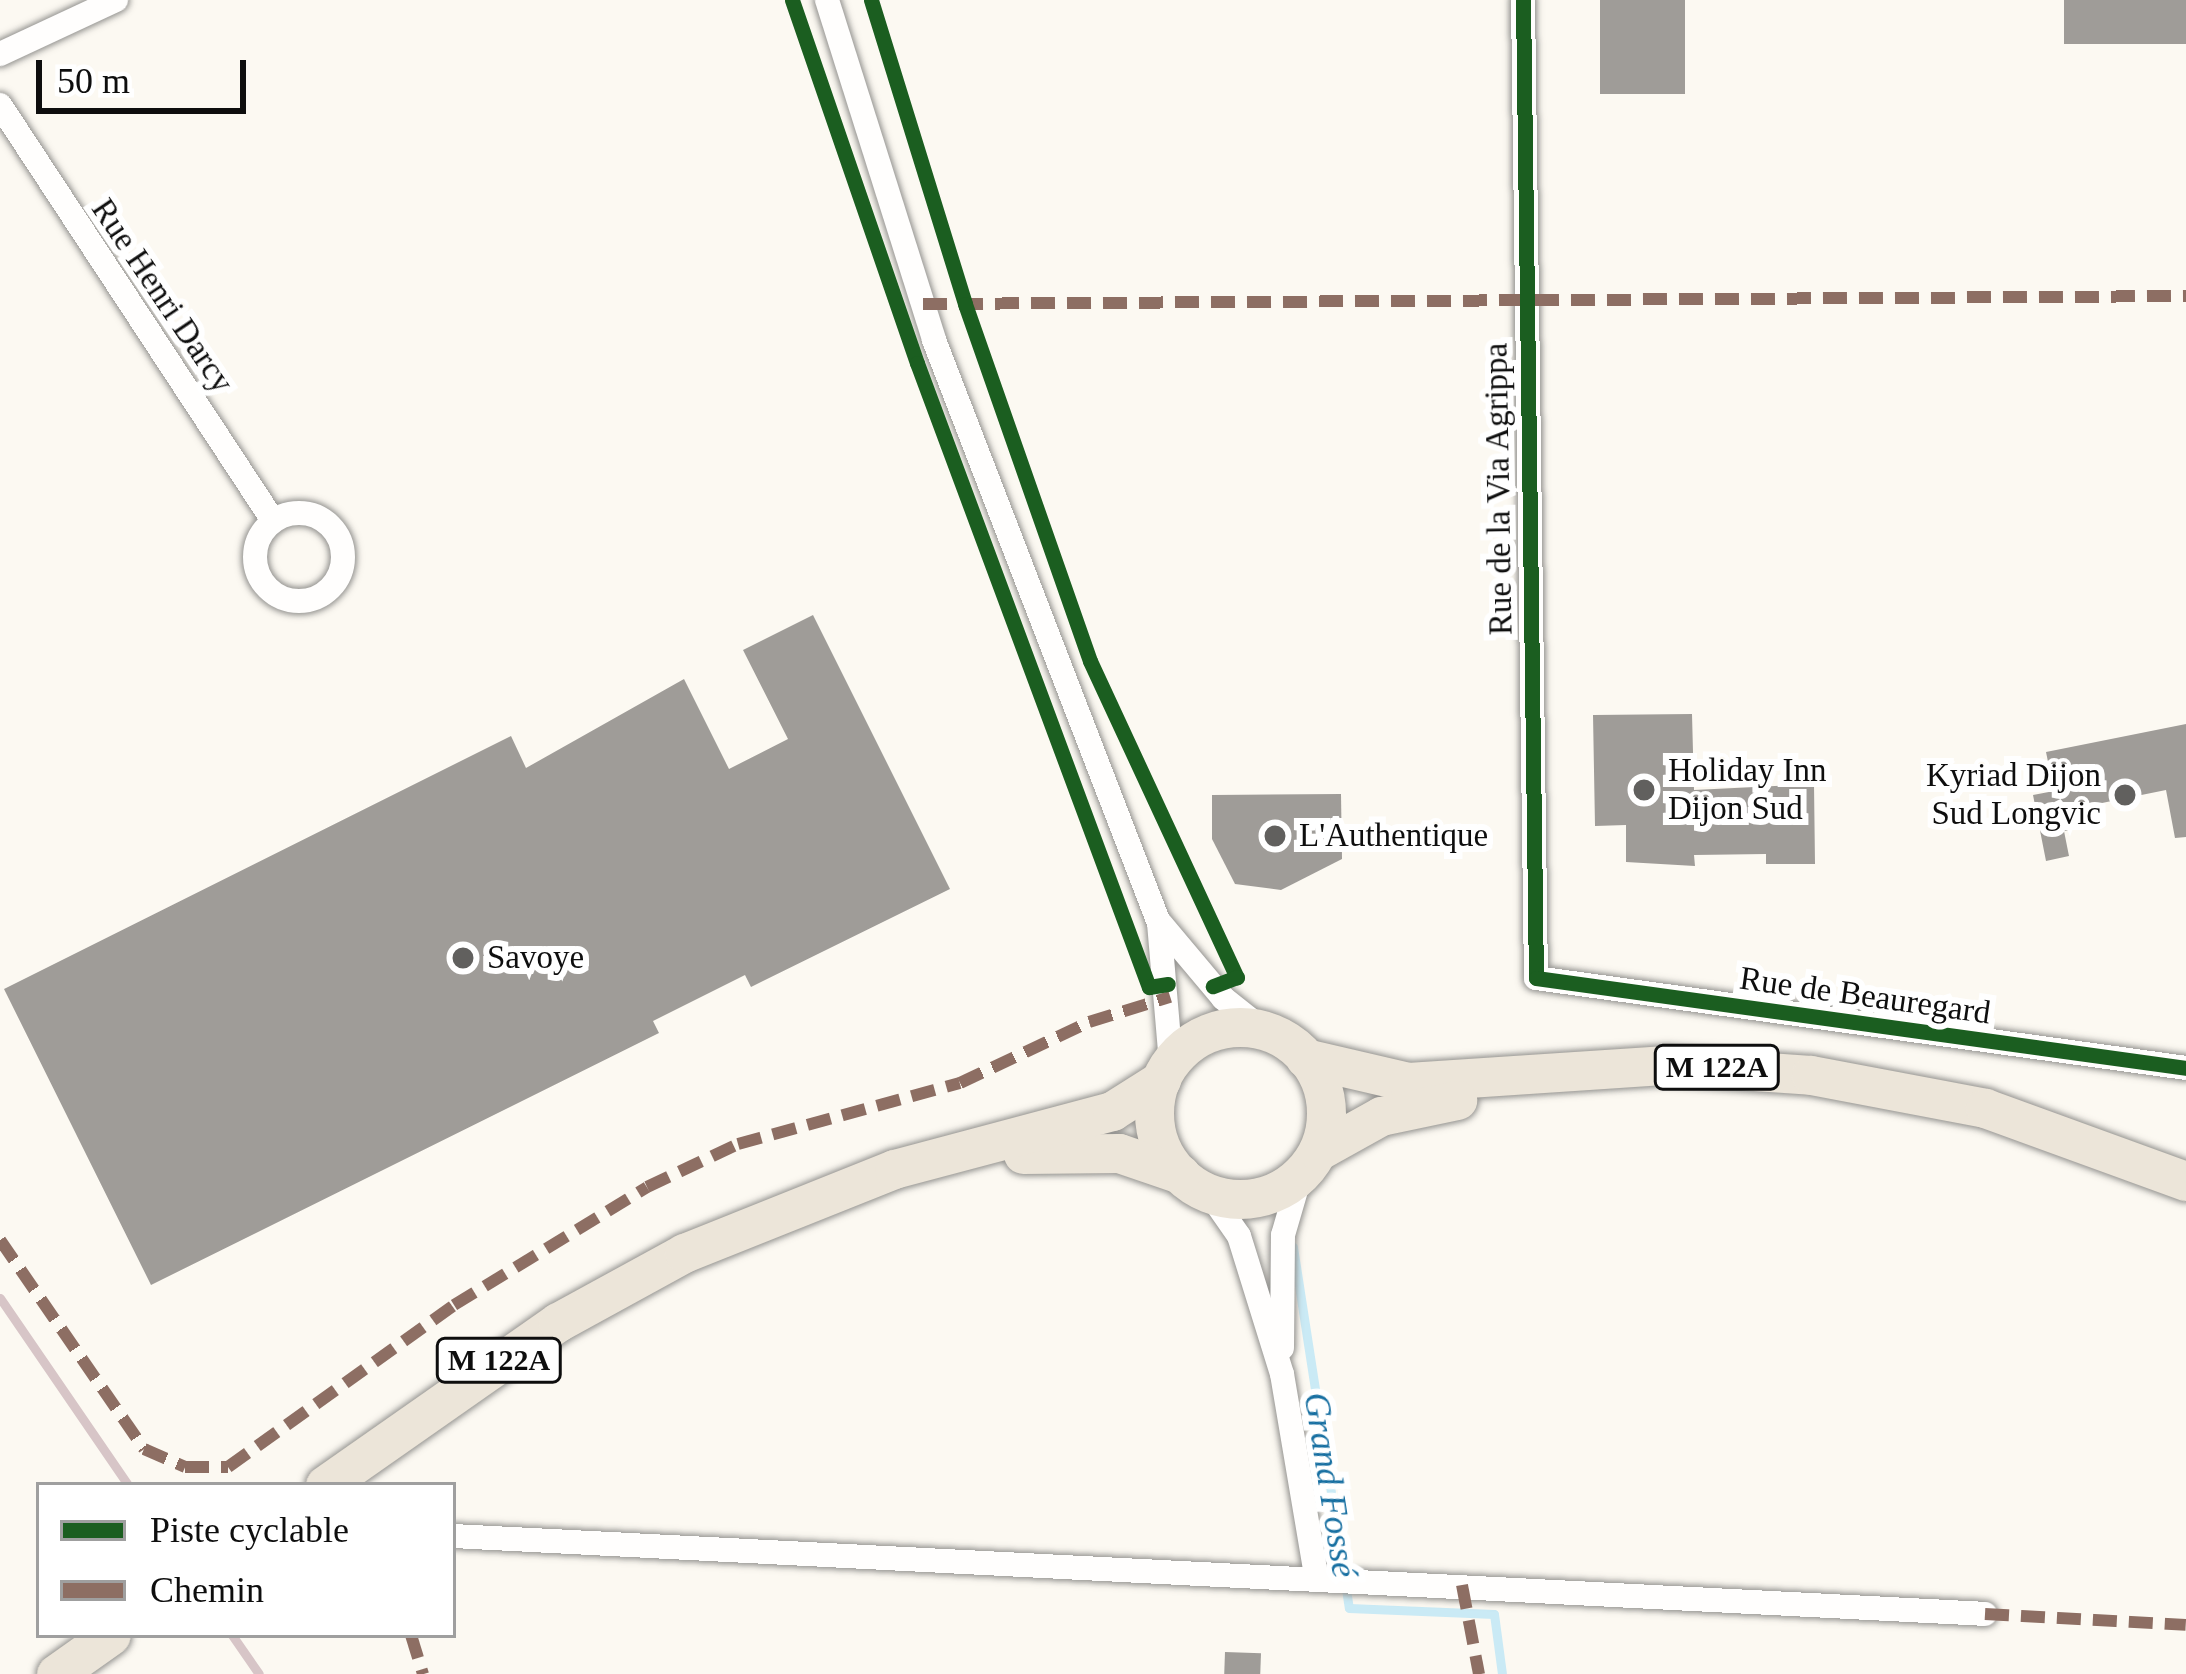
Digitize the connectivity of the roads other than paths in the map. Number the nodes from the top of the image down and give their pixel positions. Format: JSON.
{"nodes":[{"id":1,"x":116,"y":0,"type":"edge"},
{"id":2,"x":827,"y":0,"type":"edge"},
{"id":3,"x":1522,"y":0,"type":"edge"},
{"id":4,"x":0,"y":54,"type":"edge"},
{"id":5,"x":0,"y":105,"type":"edge"},
{"id":6,"x":273,"y":520,"type":"dead end"},
{"id":7,"x":1160,"y":922,"type":"junction"},
{"id":8,"x":1536,"y":978,"type":"joint"},
{"id":9,"x":1266,"y":1032,"type":"junction"},
{"id":10,"x":1305,"y":1058,"type":"junction"},
{"id":11,"x":2186,"y":1069,"type":"edge"},
{"id":12,"x":1166,"y":1071,"type":"junction"},
{"id":13,"x":1310,"y":1162,"type":"junction"},
{"id":14,"x":2186,"y":1180,"type":"edge"},
{"id":15,"x":1194,"y":1184,"type":"junction"},
{"id":16,"x":2186,"y":1199,"type":"edge"},
{"id":17,"x":692,"y":1258,"type":"junction"},
{"id":18,"x":1282,"y":1374,"type":"junction"},
{"id":19,"x":329,"y":1482,"type":"edge"},
{"id":20,"x":356,"y":1482,"type":"edge"},
{"id":21,"x":456,"y":1535,"type":"edge"},
{"id":22,"x":1316,"y":1575,"type":"junction"},
{"id":23,"x":1984,"y":1614,"type":"dead end"},
{"id":24,"x":107,"y":1638,"type":"edge"},
{"id":25,"x":132,"y":1638,"type":"edge"},
{"id":26,"x":56,"y":1674,"type":"edge"},
{"id":27,"x":82,"y":1674,"type":"edge"}],
"edges":[{"from":1,"to":4,"type":"street"},
{"from":2,"to":7,"type":"street"},
{"from":3,"to":8,"type":"street","name":"Rue de la Via Agrippa"},
{"from":5,"to":6,"type":"street","name":"Rue Henri Darcy"},
{"from":7,"to":9,"type":"street"},
{"from":7,"to":12,"type":"street"},
{"from":8,"to":11,"type":"street","name":"Rue de Beauregard"},
{"from":9,"to":10,"type":"main road"},
{"from":9,"to":12,"type":"main road"},
{"from":10,"to":13,"type":"main road"},
{"from":10,"to":14,"type":"main road","number":"M 122A"},
{"from":12,"to":15,"type":"main road"},
{"from":12,"to":17,"type":"main road","number":"M 122A"},
{"from":13,"to":15,"type":"main road"},
{"from":13,"to":16,"type":"main road","number":"M 122A"},
{"from":13,"to":18,"type":"street"},
{"from":15,"to":17,"type":"main road","number":"M 122A"},
{"from":15,"to":18,"type":"street"},
{"from":17,"to":19,"type":"main road","number":"M 122A"},
{"from":17,"to":20,"type":"main road","number":"M 122A"},
{"from":18,"to":22,"type":"street"},
{"from":21,"to":22,"type":"street"},
{"from":22,"to":23,"type":"street"},
{"from":24,"to":26,"type":"main road"},
{"from":25,"to":27,"type":"main road"}]}
